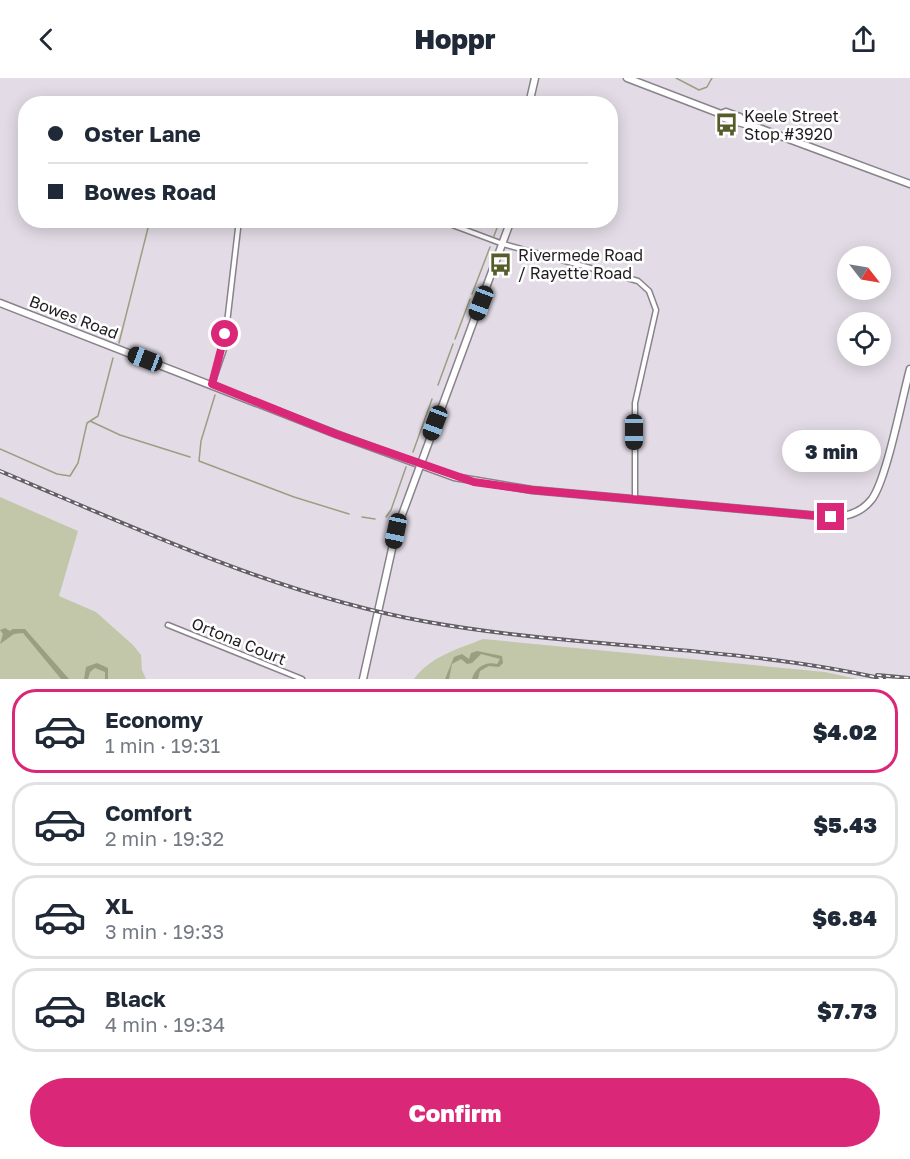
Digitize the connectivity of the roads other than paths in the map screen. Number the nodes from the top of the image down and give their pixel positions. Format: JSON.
{"nodes":[{"id":1,"x":535,"y":78,"type":"edge"},
{"id":2,"x":627,"y":78,"type":"edge"},
{"id":3,"x":531,"y":96,"type":"edge"},
{"id":4,"x":910,"y":179,"type":"edge"},
{"id":5,"x":902,"y":180,"type":"junction"},
{"id":6,"x":910,"y":184,"type":"edge"},
{"id":7,"x":238,"y":228,"type":"edge"},
{"id":8,"x":460,"y":228,"type":"edge"},
{"id":9,"x":508,"y":228,"type":"edge"},
{"id":10,"x":503,"y":244,"type":"junction"},
{"id":11,"x":0,"y":303,"type":"edge"},
{"id":12,"x":910,"y":369,"type":"edge"},
{"id":13,"x":212,"y":384,"type":"junction"},
{"id":14,"x":419,"y":464,"type":"junction"},
{"id":15,"x":635,"y":497,"type":"junction"},
{"id":16,"x":168,"y":625,"type":"dead end"},
{"id":17,"x":302,"y":679,"type":"edge"},
{"id":18,"x":363,"y":679,"type":"edge"}],
"edges":[{"from":1,"to":3,"type":"street"},
{"from":2,"to":5,"type":"street"},
{"from":4,"to":5,"type":"street"},
{"from":5,"to":6,"type":"street"},
{"from":7,"to":13,"type":"street"},
{"from":8,"to":10,"type":"street"},
{"from":9,"to":10,"type":"street"},
{"from":10,"to":14,"type":"street"},
{"from":10,"to":15,"type":"street"},
{"from":11,"to":13,"type":"street","name":"Bowes Road"},
{"from":12,"to":15,"type":"street","name":"Bowes Road"},
{"from":13,"to":14,"type":"street","name":"Bowes Road"},
{"from":14,"to":15,"type":"street","name":"Bowes Road"},
{"from":14,"to":18,"type":"street"},
{"from":16,"to":17,"type":"street","name":"Ortona Court"}]}
